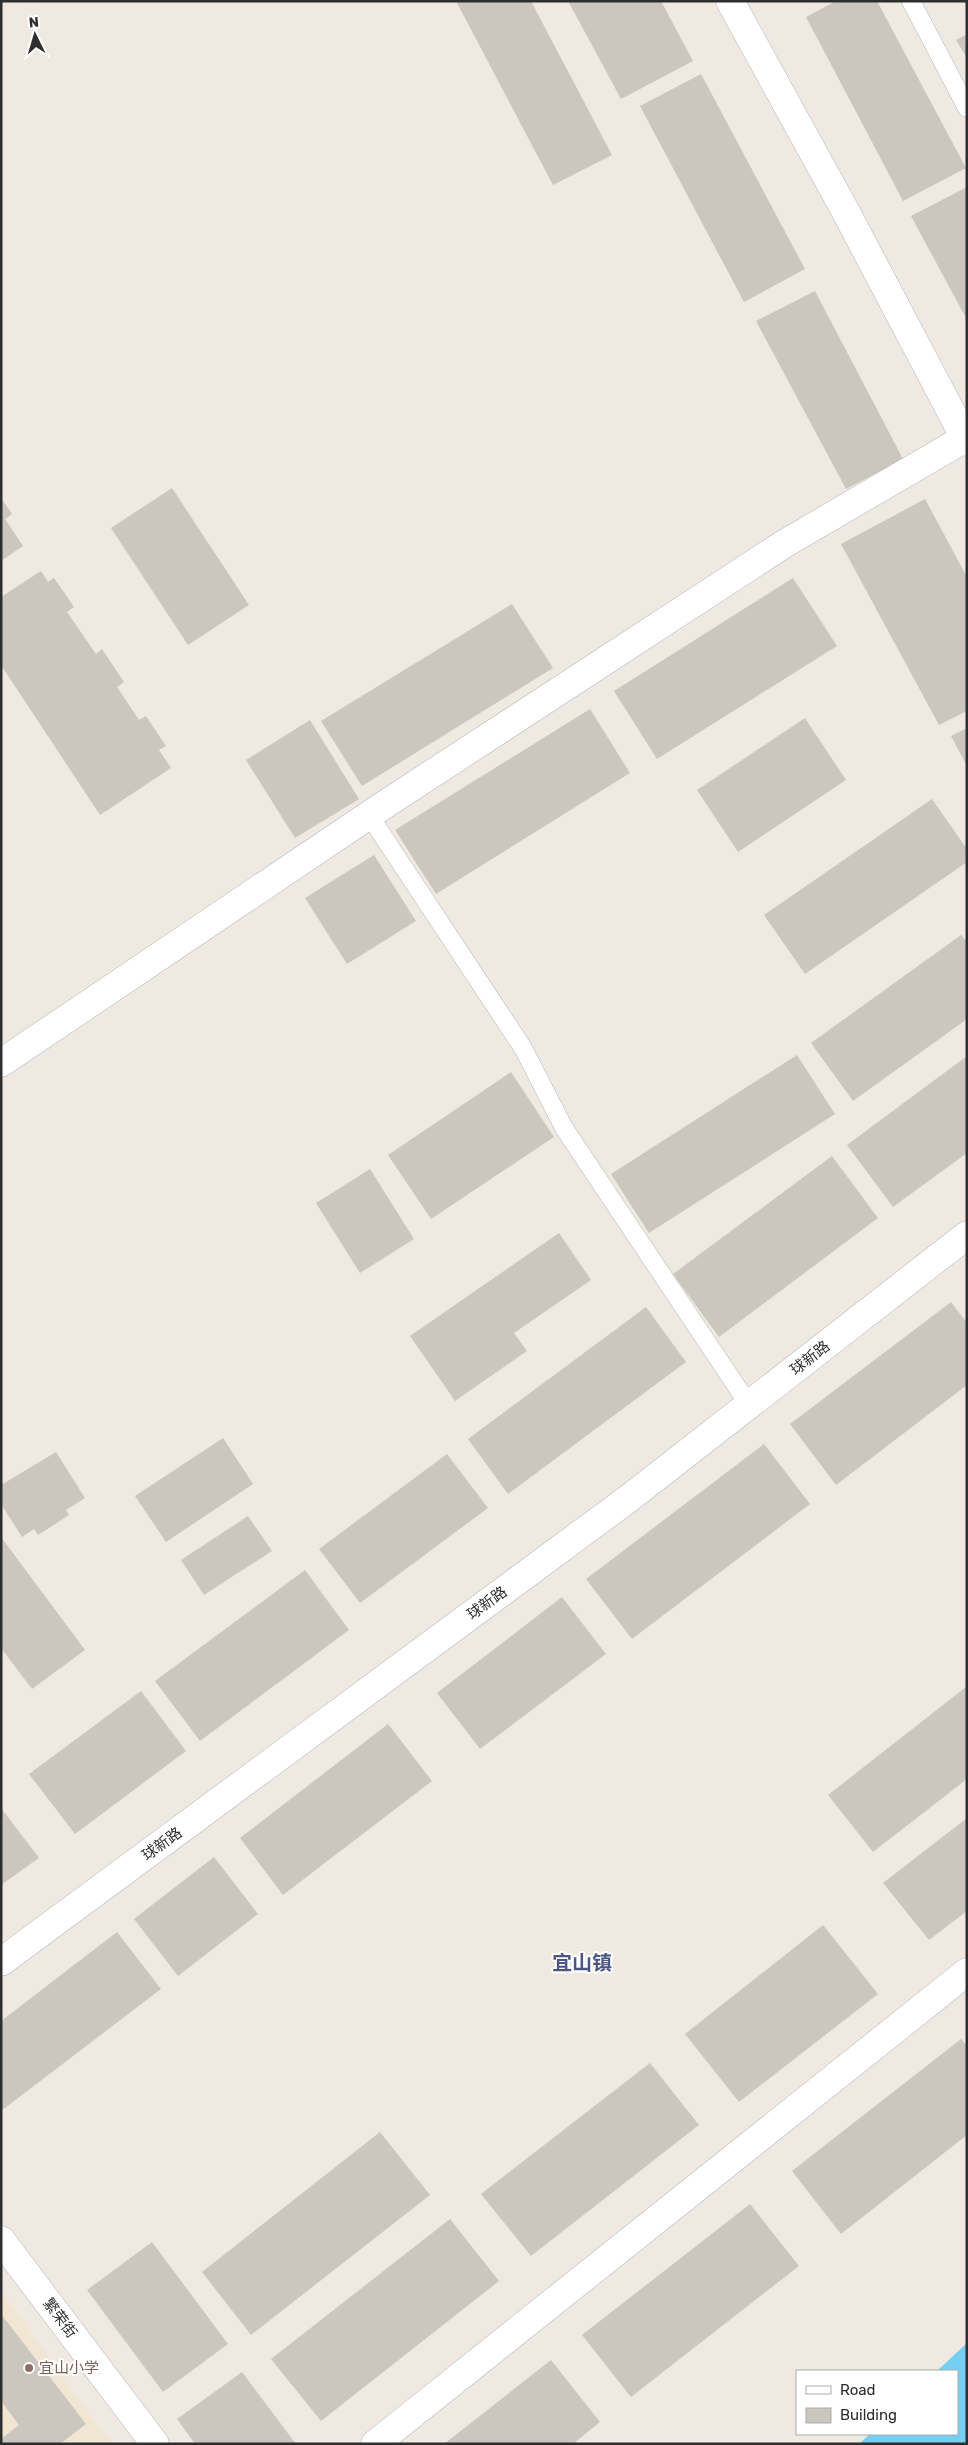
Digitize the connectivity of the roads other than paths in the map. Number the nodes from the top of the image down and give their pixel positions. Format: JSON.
{"nodes":[{"id":1,"x":730,"y":1,"type":"edge"},
{"id":2,"x":911,"y":1,"type":"edge"},
{"id":3,"x":967,"y":108,"type":"edge"},
{"id":4,"x":966,"y":439,"type":"edge"},
{"id":5,"x":369,"y":815,"type":"junction"},
{"id":6,"x":1,"y":1063,"type":"edge"},
{"id":7,"x":967,"y":1236,"type":"edge"},
{"id":8,"x":749,"y":1405,"type":"junction"},
{"id":9,"x":1,"y":1962,"type":"edge"},
{"id":10,"x":967,"y":1972,"type":"edge"},
{"id":11,"x":1,"y":2240,"type":"edge"},
{"id":12,"x":155,"y":2444,"type":"edge"},
{"id":13,"x":375,"y":2444,"type":"edge"}],
"edges":[{"from":1,"to":4,"type":"street"},
{"from":2,"to":3,"type":"lane"},
{"from":4,"to":5,"type":"street"},
{"from":5,"to":6,"type":"street"},
{"from":5,"to":8,"type":"lane"},
{"from":7,"to":8,"type":"street","name":"球新路"},
{"from":8,"to":9,"type":"street","name":"球新路"},
{"from":10,"to":13,"type":"street"},
{"from":11,"to":12,"type":"street","name":"繁荣街"}]}
